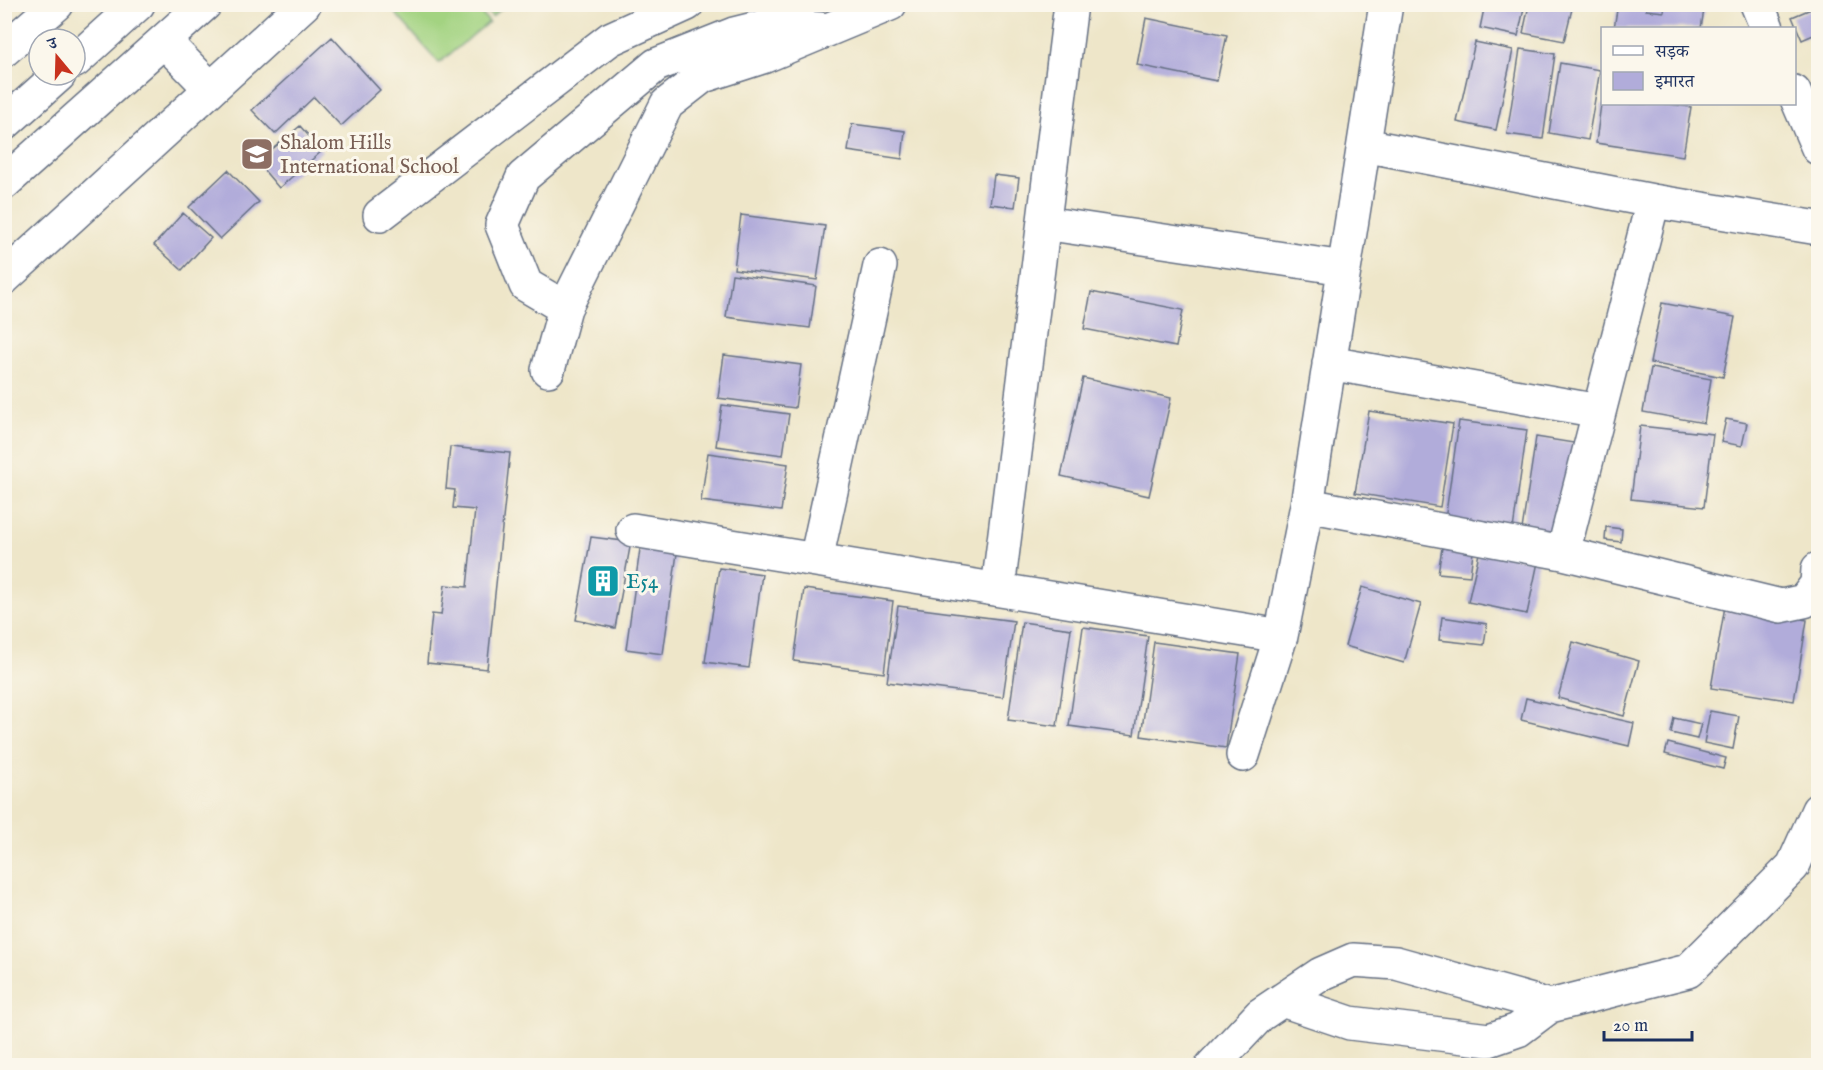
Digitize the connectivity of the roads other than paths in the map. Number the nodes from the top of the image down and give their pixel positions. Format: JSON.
{"nodes":[{"id":1,"x":57,"y":4,"type":"edge"},
{"id":2,"x":138,"y":4,"type":"edge"},
{"id":3,"x":205,"y":4,"type":"edge"},
{"id":4,"x":304,"y":4,"type":"edge"},
{"id":5,"x":687,"y":4,"type":"edge"},
{"id":6,"x":890,"y":4,"type":"edge"},
{"id":7,"x":1071,"y":4,"type":"edge"},
{"id":8,"x":1386,"y":4,"type":"edge"},
{"id":9,"x":1757,"y":4,"type":"edge"},
{"id":10,"x":1767,"y":27,"type":"edge"},
{"id":11,"x":830,"y":29,"type":"junction"},
{"id":12,"x":164,"y":41,"type":"junction"},
{"id":13,"x":4,"y":50,"type":"edge"},
{"id":14,"x":87,"y":50,"type":"edge"},
{"id":15,"x":46,"y":87,"type":"edge"},
{"id":16,"x":211,"y":89,"type":"junction"},
{"id":17,"x":1796,"y":97,"type":"edge"},
{"id":18,"x":4,"y":124,"type":"edge"},
{"id":19,"x":1364,"y":145,"type":"junction"},
{"id":20,"x":1818,"y":148,"type":"edge"},
{"id":21,"x":4,"y":183,"type":"edge"},
{"id":22,"x":1653,"y":201,"type":"junction"},
{"id":23,"x":380,"y":215,"type":"dead end"},
{"id":24,"x":1044,"y":223,"type":"junction"},
{"id":25,"x":1818,"y":228,"type":"edge"},
{"id":26,"x":880,"y":266,"type":"dead end"},
{"id":27,"x":1344,"y":268,"type":"junction"},
{"id":28,"x":4,"y":278,"type":"edge"},
{"id":29,"x":566,"y":308,"type":"junction"},
{"id":30,"x":1329,"y":363,"type":"junction"},
{"id":31,"x":548,"y":370,"type":"dead end"},
{"id":32,"x":1599,"y":411,"type":"junction"},
{"id":33,"x":1307,"y":506,"type":"junction"},
{"id":34,"x":633,"y":530,"type":"dead end"},
{"id":35,"x":1563,"y":553,"type":"junction"},
{"id":36,"x":816,"y":560,"type":"junction"},
{"id":37,"x":1818,"y":569,"type":"edge"},
{"id":38,"x":998,"y":589,"type":"junction"},
{"id":39,"x":1281,"y":636,"type":"junction"},
{"id":40,"x":1243,"y":755,"type":"dead end"},
{"id":41,"x":1818,"y":810,"type":"edge"},
{"id":42,"x":1282,"y":1000,"type":"junction"},
{"id":43,"x":1550,"y":1006,"type":"junction"},
{"id":44,"x":1212,"y":1065,"type":"edge"}],
"edges":[{"from":1,"to":13,"type":"street"},
{"from":2,"to":14,"type":"street"},
{"from":3,"to":12,"type":"street"},
{"from":4,"to":16,"type":"street"},
{"from":5,"to":23,"type":"street"},
{"from":6,"to":11,"type":"street"},
{"from":7,"to":24,"type":"street"},
{"from":8,"to":19,"type":"street"},
{"from":9,"to":10,"type":"street"},
{"from":11,"to":29,"type":"street"},
{"from":11,"to":29,"type":"street"},
{"from":12,"to":16,"type":"street"},
{"from":12,"to":21,"type":"street"},
{"from":15,"to":18,"type":"street"},
{"from":16,"to":28,"type":"street"},
{"from":17,"to":20,"type":"street"},
{"from":19,"to":22,"type":"street"},
{"from":19,"to":27,"type":"street"},
{"from":22,"to":25,"type":"street"},
{"from":22,"to":32,"type":"street"},
{"from":24,"to":27,"type":"street"},
{"from":24,"to":38,"type":"street"},
{"from":26,"to":36,"type":"street"},
{"from":27,"to":30,"type":"street"},
{"from":29,"to":31,"type":"street"},
{"from":30,"to":32,"type":"street"},
{"from":30,"to":33,"type":"street"},
{"from":32,"to":35,"type":"street"},
{"from":33,"to":35,"type":"street"},
{"from":33,"to":39,"type":"street"},
{"from":34,"to":36,"type":"street"},
{"from":35,"to":37,"type":"street"},
{"from":36,"to":38,"type":"street"},
{"from":38,"to":39,"type":"street"},
{"from":39,"to":40,"type":"street"},
{"from":41,"to":43,"type":"street"},
{"from":42,"to":43,"type":"street"},
{"from":42,"to":43,"type":"street"},
{"from":42,"to":44,"type":"street"}]}
